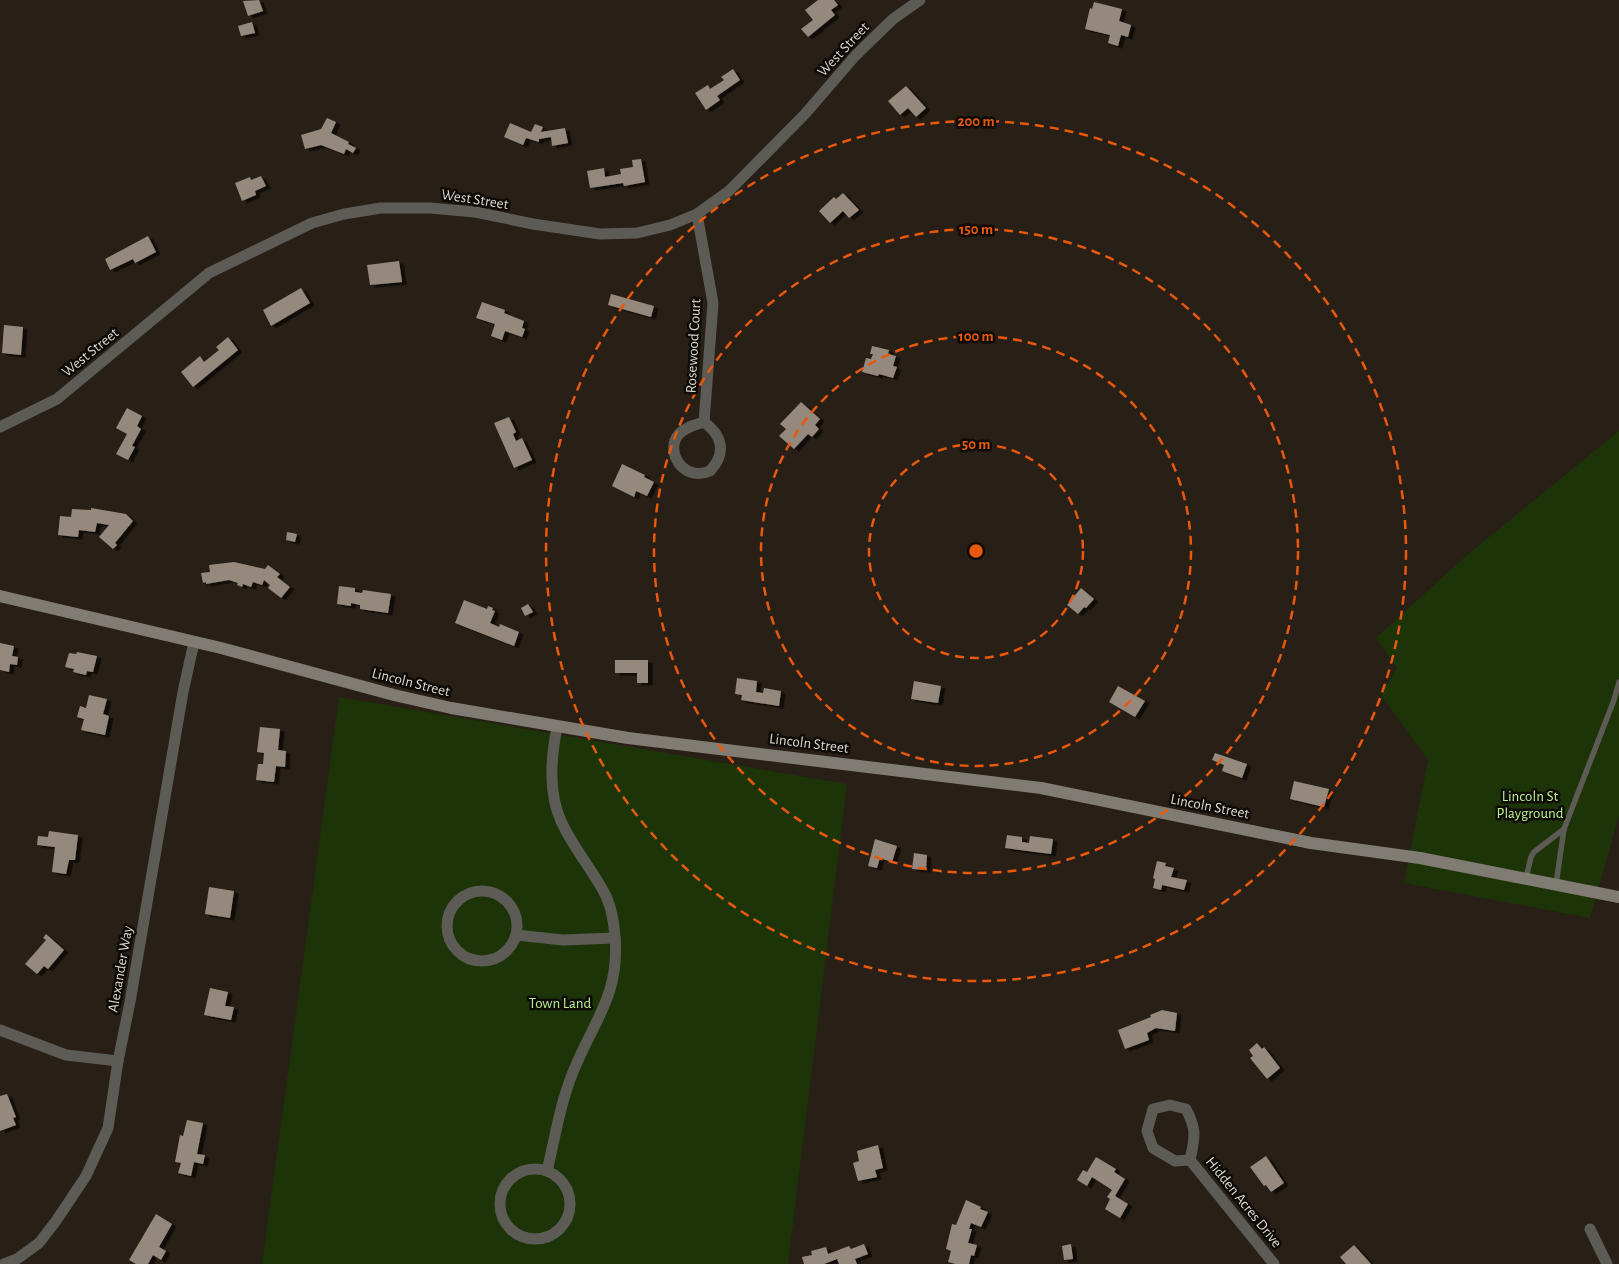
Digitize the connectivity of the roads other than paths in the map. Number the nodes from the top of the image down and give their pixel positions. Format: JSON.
{"nodes":[{"id":1,"x":920,"y":0,"type":"edge"},
{"id":2,"x":697,"y":214,"type":"junction"},
{"id":3,"x":704,"y":422,"type":"junction"},
{"id":4,"x":0,"y":427,"type":"edge"},
{"id":5,"x":0,"y":596,"type":"edge"},
{"id":6,"x":194,"y":642,"type":"junction"},
{"id":7,"x":1619,"y":682,"type":"edge"},
{"id":8,"x":557,"y":727,"type":"junction"},
{"id":9,"x":1564,"y":829,"type":"junction"},
{"id":10,"x":1526,"y":879,"type":"junction"},
{"id":11,"x":1556,"y":885,"type":"junction"},
{"id":12,"x":1619,"y":897,"type":"edge"},
{"id":13,"x":516,"y":935,"type":"junction"},
{"id":14,"x":615,"y":938,"type":"junction"},
{"id":15,"x":0,"y":1030,"type":"edge"},
{"id":16,"x":118,"y":1061,"type":"junction"},
{"id":17,"x":1190,"y":1160,"type":"junction"},
{"id":18,"x":547,"y":1171,"type":"junction"},
{"id":19,"x":1590,"y":1229,"type":"dead end"},
{"id":20,"x":4,"y":1264,"type":"edge"},
{"id":21,"x":1274,"y":1264,"type":"edge"},
{"id":22,"x":1607,"y":1264,"type":"edge"}],
"edges":[{"from":1,"to":2,"type":"street","name":"West Street"},
{"from":2,"to":3,"type":"street","name":"Rosewood Court"},
{"from":2,"to":4,"type":"street","name":"West Street"},
{"from":3,"to":3,"type":"street"},
{"from":5,"to":6,"type":"main road","name":"Lincoln Street"},
{"from":6,"to":8,"type":"main road","name":"Lincoln Street"},
{"from":6,"to":16,"type":"street","name":"Alexander Way"},
{"from":7,"to":9,"type":"lane"},
{"from":8,"to":10,"type":"main road","name":"Lincoln Street"},
{"from":8,"to":14,"type":"street"},
{"from":9,"to":10,"type":"lane"},
{"from":9,"to":11,"type":"lane"},
{"from":10,"to":11,"type":"main road","name":"Lincoln Street"},
{"from":11,"to":12,"type":"main road","name":"Lincoln Street"},
{"from":13,"to":13,"type":"street"},
{"from":13,"to":14,"type":"street"},
{"from":14,"to":18,"type":"street"},
{"from":15,"to":16,"type":"street"},
{"from":16,"to":20,"type":"street","name":"Alexander Way"},
{"from":17,"to":17,"type":"street","name":"Hidden Acres Drive"},
{"from":17,"to":21,"type":"street","name":"Hidden Acres Drive"},
{"from":18,"to":18,"type":"street"},
{"from":19,"to":22,"type":"street"}]}
